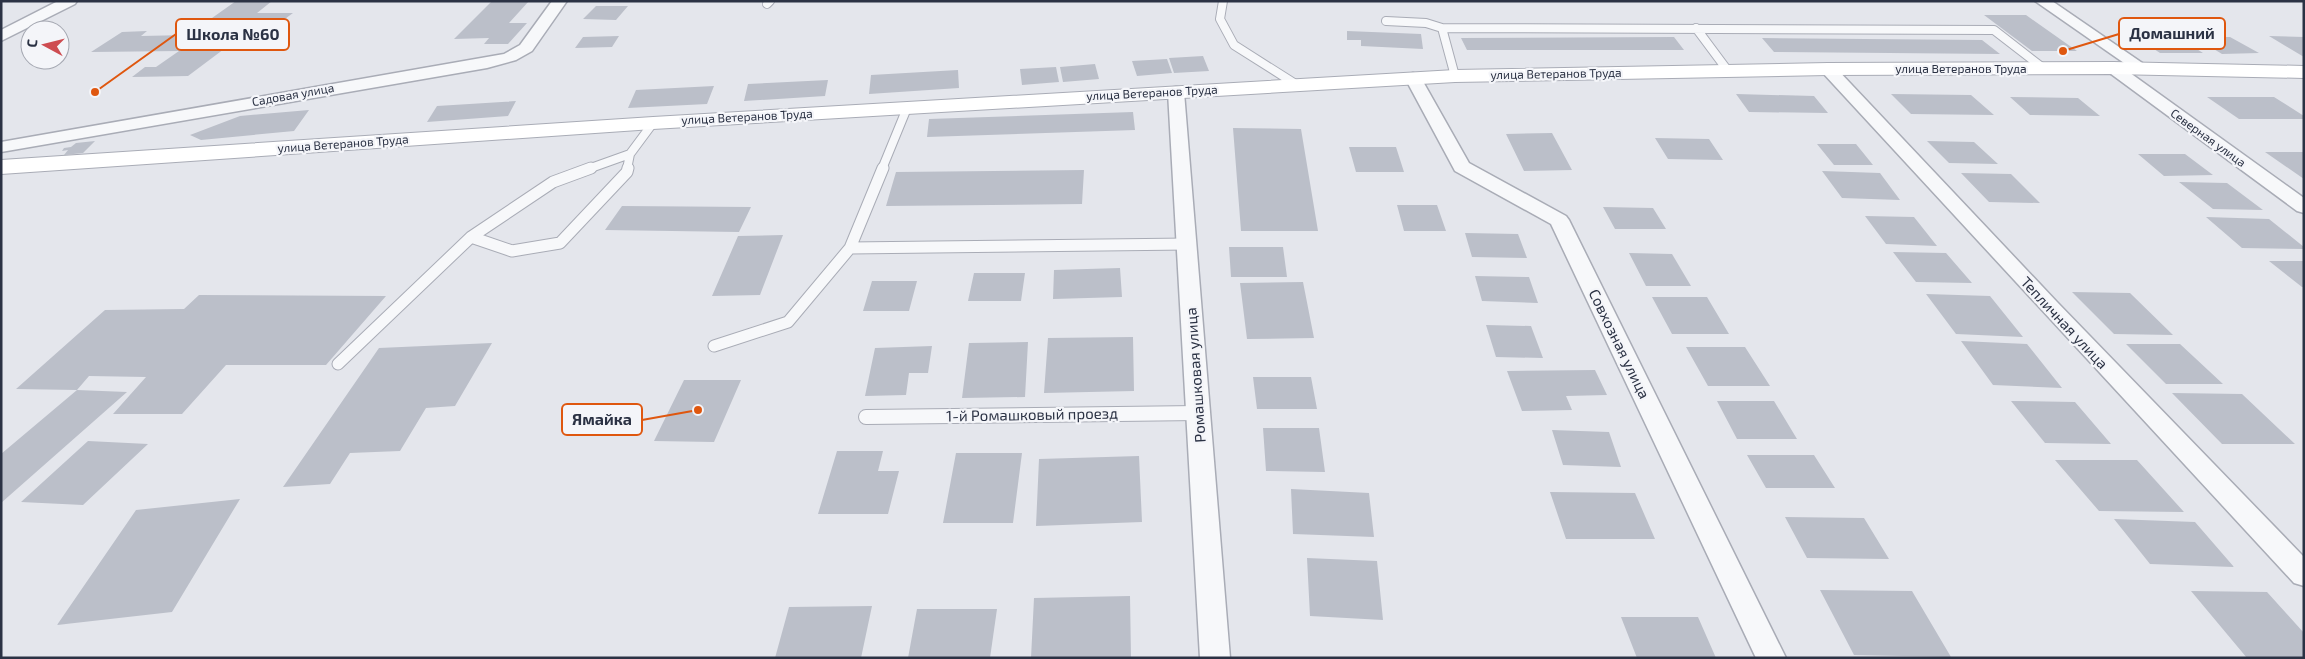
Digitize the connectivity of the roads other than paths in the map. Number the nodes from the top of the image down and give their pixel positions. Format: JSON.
{"nodes":[{"id":1,"x":70,"y":1,"type":"edge"},
{"id":2,"x":560,"y":1,"type":"edge"},
{"id":3,"x":1223,"y":1,"type":"edge"},
{"id":4,"x":2042,"y":1,"type":"edge"},
{"id":5,"x":1386,"y":21,"type":"dead end"},
{"id":6,"x":1442,"y":28,"type":"junction"},
{"id":7,"x":1696,"y":28,"type":"junction"},
{"id":8,"x":1,"y":36,"type":"edge"},
{"id":9,"x":2043,"y":68,"type":"junction"},
{"id":10,"x":2113,"y":68,"type":"junction"},
{"id":11,"x":1828,"y":69,"type":"junction"},
{"id":12,"x":2143,"y":69,"type":"junction"},
{"id":13,"x":1728,"y":71,"type":"junction"},
{"id":14,"x":2304,"y":72,"type":"edge"},
{"id":15,"x":1455,"y":76,"type":"junction"},
{"id":16,"x":1414,"y":78,"type":"junction"},
{"id":17,"x":1297,"y":85,"type":"junction"},
{"id":18,"x":1176,"y":92,"type":"junction"},
{"id":19,"x":907,"y":108,"type":"junction"},
{"id":20,"x":652,"y":123,"type":"junction"},
{"id":21,"x":1,"y":147,"type":"edge"},
{"id":22,"x":630,"y":154,"type":"junction"},
{"id":23,"x":1,"y":167,"type":"edge"},
{"id":24,"x":2304,"y":207,"type":"edge"},
{"id":25,"x":470,"y":237,"type":"junction"},
{"id":26,"x":1188,"y":244,"type":"junction"},
{"id":27,"x":850,"y":248,"type":"junction"},
{"id":28,"x":714,"y":346,"type":"dead end"},
{"id":29,"x":338,"y":364,"type":"dead end"},
{"id":30,"x":1198,"y":413,"type":"junction"},
{"id":31,"x":866,"y":417,"type":"dead end"},
{"id":32,"x":2304,"y":575,"type":"edge"},
{"id":33,"x":1215,"y":658,"type":"edge"},
{"id":34,"x":1772,"y":658,"type":"edge"}],
"edges":[{"from":1,"to":8,"type":"street"},
{"from":2,"to":21,"type":"street","name":"Садовая улица"},
{"from":3,"to":17,"type":"lane"},
{"from":4,"to":12,"type":"street"},
{"from":5,"to":6,"type":"lane"},
{"from":6,"to":7,"type":"lane"},
{"from":6,"to":15,"type":"lane"},
{"from":7,"to":9,"type":"lane"},
{"from":7,"to":13,"type":"lane"},
{"from":9,"to":10,"type":"street","name":"улица Ветеранов Труда"},
{"from":9,"to":11,"type":"street","name":"улица Ветеранов Труда"},
{"from":10,"to":12,"type":"street","name":"улица Ветеранов Труда"},
{"from":10,"to":24,"type":"street","name":"Северная улица"},
{"from":11,"to":13,"type":"street","name":"улица Ветеранов Труда"},
{"from":11,"to":32,"type":"street","name":"Тепличная улица"},
{"from":12,"to":14,"type":"street","name":"улица Ветеранов Труда"},
{"from":13,"to":15,"type":"street","name":"улица Ветеранов Труда"},
{"from":15,"to":16,"type":"street","name":"улица Ветеранов Труда"},
{"from":16,"to":17,"type":"street","name":"улица Ветеранов Труда"},
{"from":16,"to":34,"type":"street","name":"Совхозная улица"},
{"from":17,"to":18,"type":"street","name":"улица Ветеранов Труда"},
{"from":18,"to":19,"type":"street","name":"улица Ветеранов Труда"},
{"from":18,"to":26,"type":"street","name":"Ромашковая улица"},
{"from":19,"to":20,"type":"street","name":"улица Ветеранов Труда"},
{"from":19,"to":27,"type":"lane"},
{"from":20,"to":22,"type":"lane"},
{"from":20,"to":23,"type":"street","name":"улица Ветеранов Труда"},
{"from":22,"to":25,"type":"lane"},
{"from":22,"to":25,"type":"lane"},
{"from":25,"to":29,"type":"lane"},
{"from":26,"to":27,"type":"lane"},
{"from":26,"to":30,"type":"street","name":"Ромашковая улица"},
{"from":27,"to":28,"type":"lane"},
{"from":30,"to":31,"type":"lane","name":"1-й Ромашковый проезд"},
{"from":30,"to":33,"type":"street","name":"Ромашковая улица"}]}
